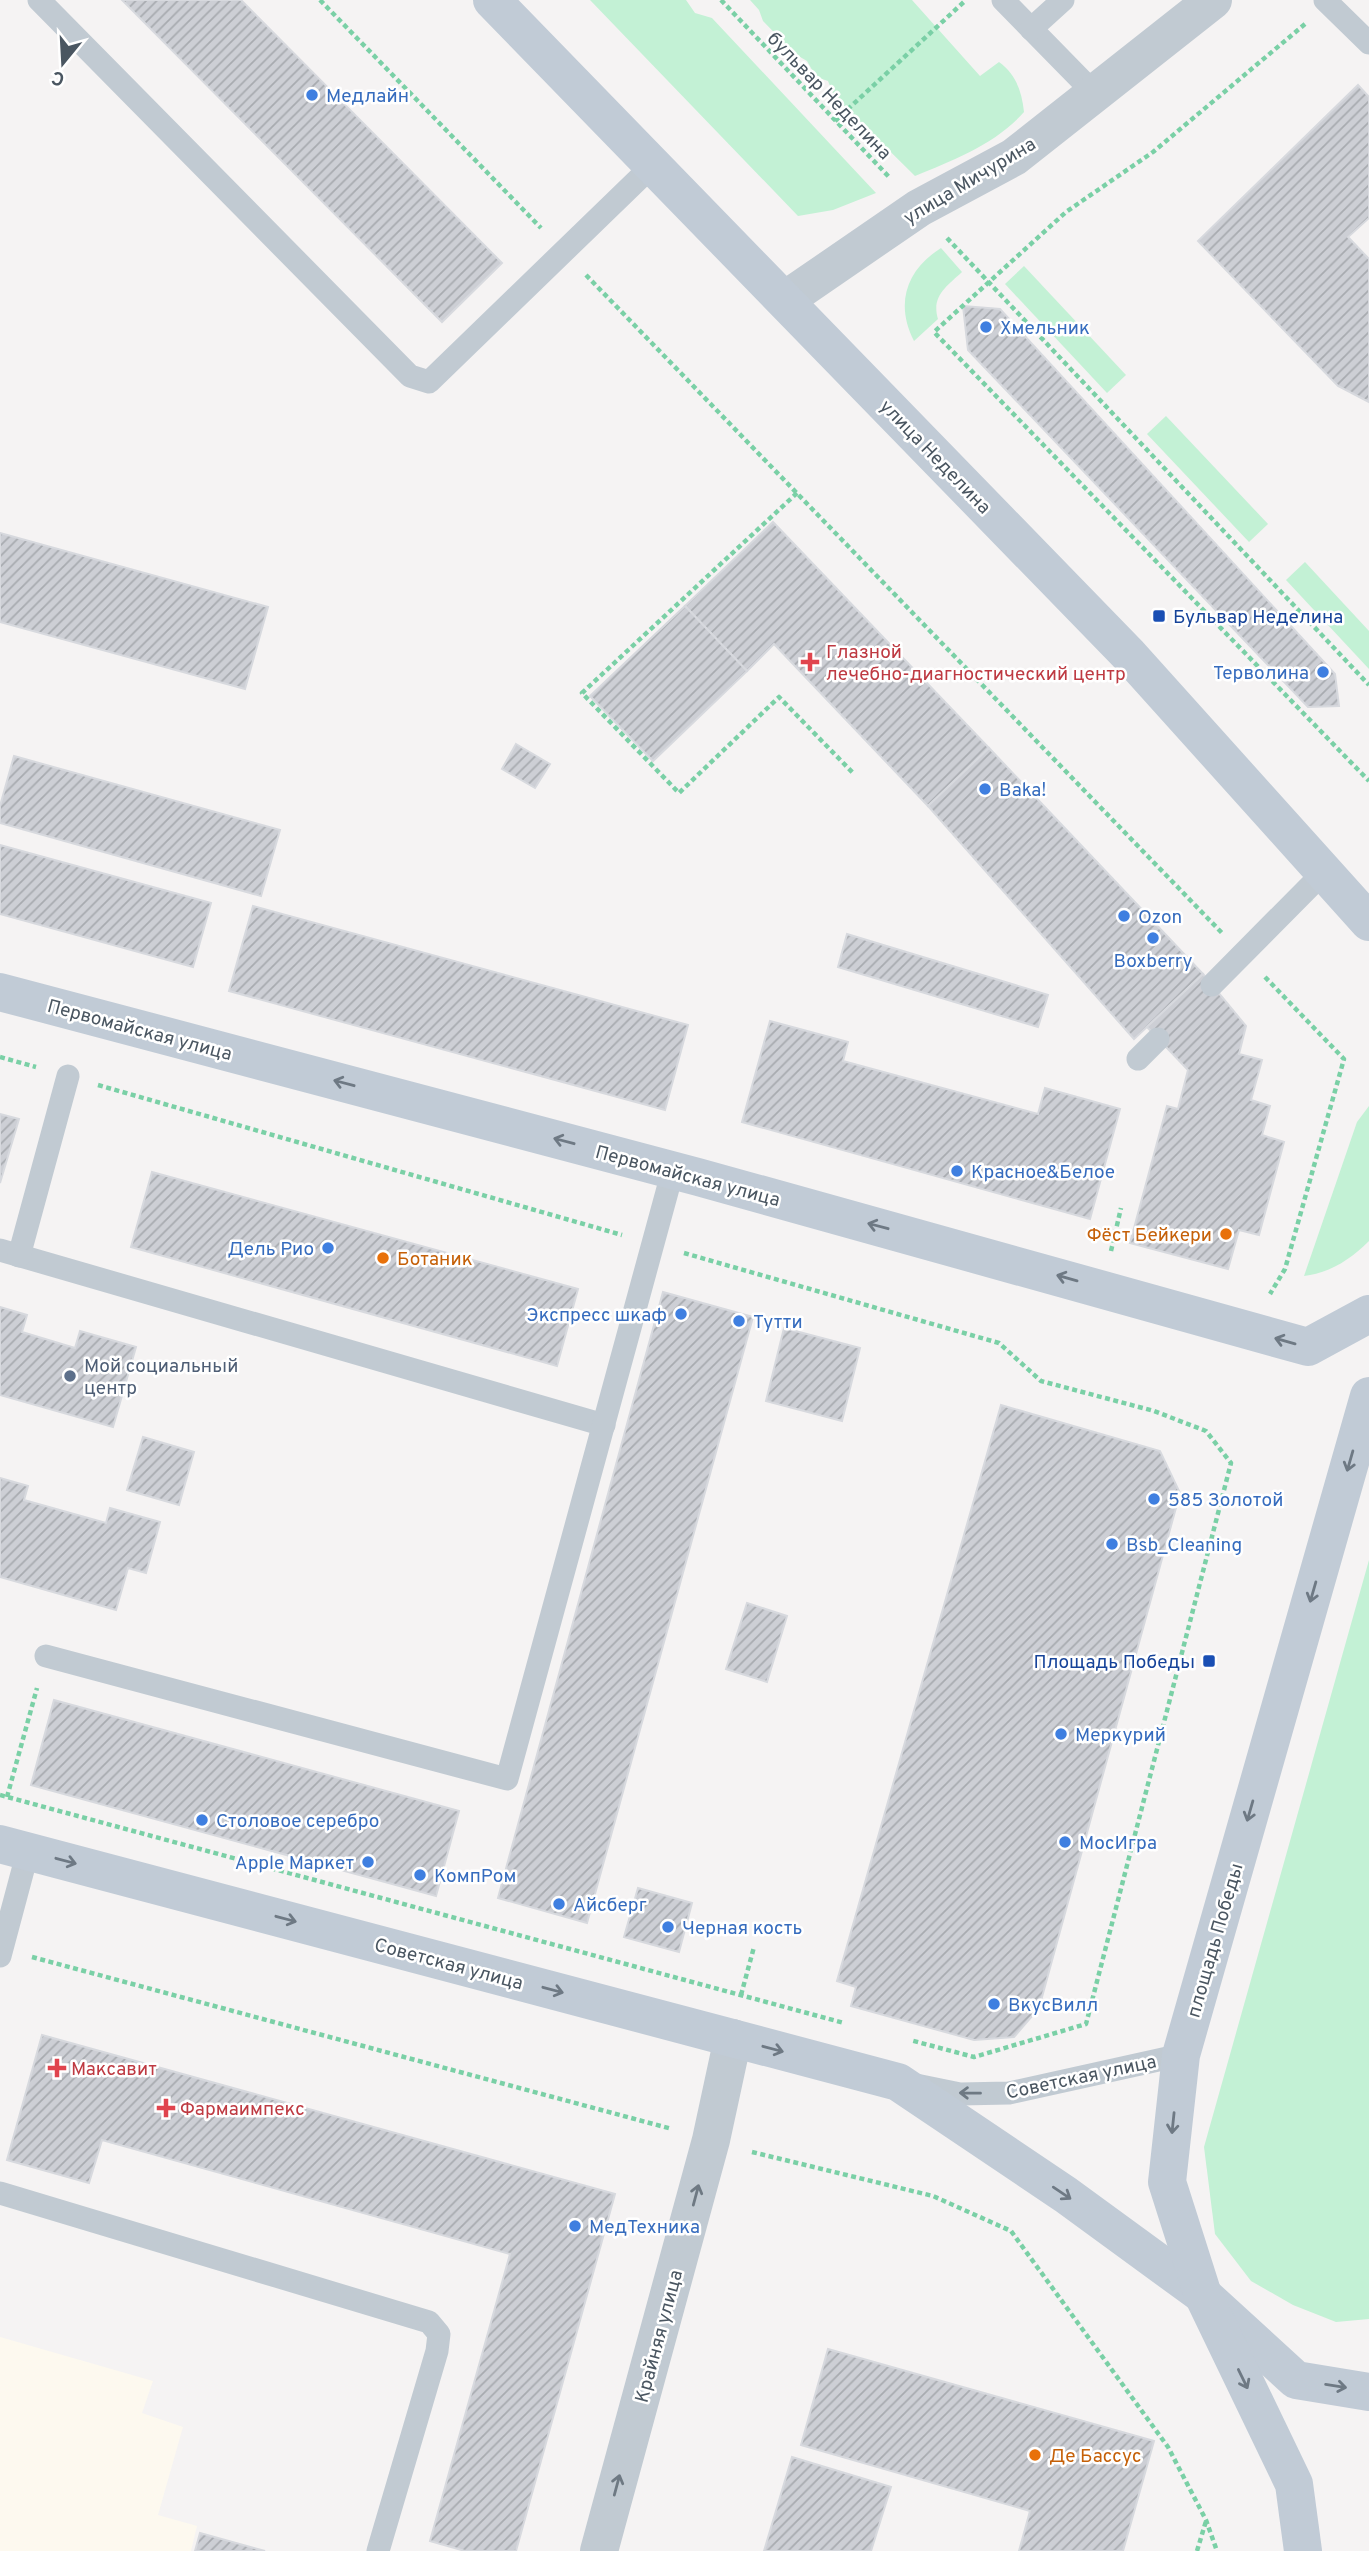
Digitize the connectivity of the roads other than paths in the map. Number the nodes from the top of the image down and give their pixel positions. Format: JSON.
{"nodes":[{"id":1,"x":39,"y":0,"type":"edge"},
{"id":2,"x":492,"y":0,"type":"edge"},
{"id":3,"x":1003,"y":0,"type":"edge"},
{"id":4,"x":1063,"y":0,"type":"edge"},
{"id":5,"x":1213,"y":0,"type":"edge"},
{"id":6,"x":1327,"y":2,"type":"edge"},
{"id":7,"x":1031,"y":29,"type":"junction"},
{"id":8,"x":1369,"y":43,"type":"edge"},
{"id":9,"x":1096,"y":95,"type":"junction"},
{"id":10,"x":653,"y":165,"type":"junction"},
{"id":11,"x":785,"y":300,"type":"junction"},
{"id":12,"x":1322,"y":873,"type":"junction"},
{"id":13,"x":1369,"y":922,"type":"edge"},
{"id":14,"x":1212,"y":985,"type":"dead end"},
{"id":15,"x":0,"y":992,"type":"edge"},
{"id":16,"x":1158,"y":1039,"type":"dead end"},
{"id":17,"x":1138,"y":1059,"type":"dead end"},
{"id":18,"x":68,"y":1076,"type":"road end"},
{"id":19,"x":673,"y":1170,"type":"junction"},
{"id":20,"x":9,"y":1253,"type":"edge"},
{"id":21,"x":1369,"y":1314,"type":"edge"},
{"id":22,"x":1369,"y":1396,"type":"edge"},
{"id":23,"x":604,"y":1425,"type":"junction"},
{"id":24,"x":46,"y":1656,"type":"road end"},
{"id":25,"x":14,"y":1847,"type":"edge"},
{"id":26,"x":1,"y":1952,"type":"edge"},
{"id":27,"x":733,"y":2038,"type":"junction"},
{"id":28,"x":1181,"y":2055,"type":"junction"},
{"id":29,"x":898,"y":2081,"type":"junction"},
{"id":30,"x":0,"y":2193,"type":"edge"},
{"id":31,"x":1203,"y":2295,"type":"junction"},
{"id":32,"x":1369,"y":2392,"type":"edge"},
{"id":33,"x":377,"y":2551,"type":"edge"},
{"id":34,"x":599,"y":2551,"type":"edge"},
{"id":35,"x":1303,"y":2551,"type":"edge"}],
"edges":[{"from":1,"to":10,"type":"lane"},
{"from":2,"to":10,"type":"main road","name":"улица Неделина"},
{"from":3,"to":7,"type":"lane"},
{"from":4,"to":7,"type":"lane"},
{"from":5,"to":9,"type":"street","name":"улица Мичурина"},
{"from":6,"to":8,"type":"lane"},
{"from":7,"to":9,"type":"lane"},
{"from":9,"to":11,"type":"street","name":"улица Мичурина"},
{"from":10,"to":11,"type":"main road","name":"улица Неделина"},
{"from":11,"to":12,"type":"main road","name":"улица Неделина"},
{"from":12,"to":13,"type":"main road","name":"улица Неделина"},
{"from":12,"to":14,"type":"lane"},
{"from":19,"to":15,"type":"main road","name":"Первомайская улица","one_way":true},
{"from":16,"to":17,"type":"lane"},
{"from":18,"to":20,"type":"lane"},
{"from":21,"to":19,"type":"main road","name":"Первомайская улица","one_way":true},
{"from":19,"to":23,"type":"lane"},
{"from":20,"to":23,"type":"lane"},
{"from":22,"to":28,"type":"main road","name":"площадь Победы","one_way":true},
{"from":23,"to":24,"type":"lane"},
{"from":25,"to":26,"type":"lane"},
{"from":25,"to":27,"type":"main road","name":"Советская улица","one_way":true},
{"from":27,"to":29,"type":"main road","name":"Советская улица","one_way":true},
{"from":34,"to":27,"type":"street","name":"Крайняя улица","one_way":true},
{"from":28,"to":29,"type":"lane","name":"Советская улица","one_way":true},
{"from":28,"to":31,"type":"main road","name":"площадь Победы","one_way":true},
{"from":29,"to":31,"type":"main road","name":"Советская улица","one_way":true},
{"from":30,"to":33,"type":"lane"},
{"from":31,"to":32,"type":"main road","name":"площадь Победы","one_way":true},
{"from":31,"to":35,"type":"main road","one_way":true}]}
